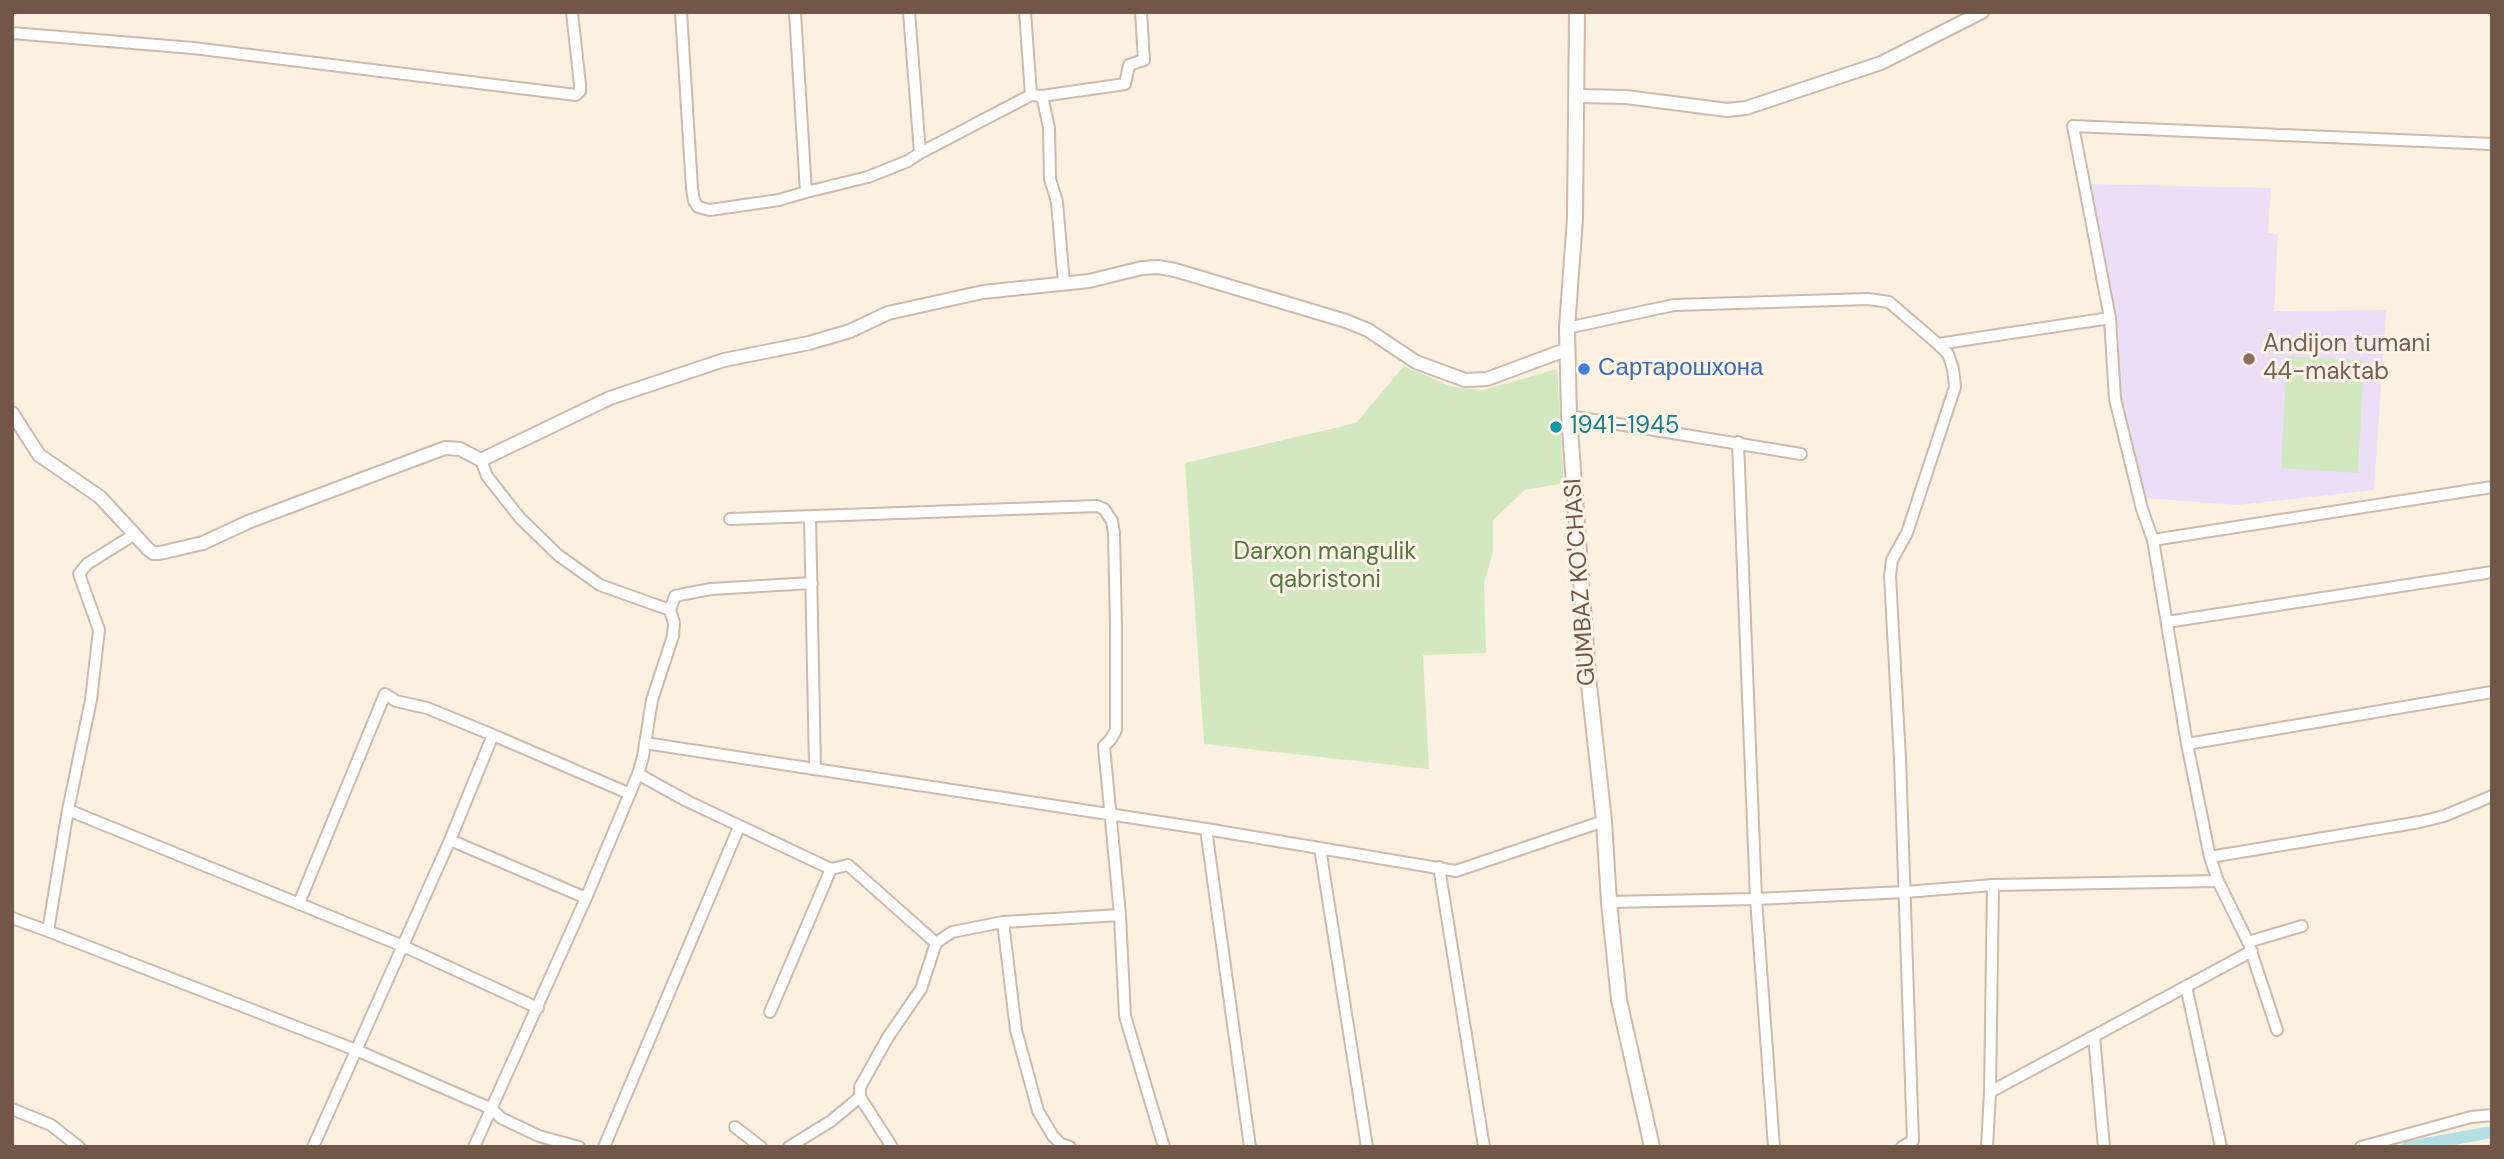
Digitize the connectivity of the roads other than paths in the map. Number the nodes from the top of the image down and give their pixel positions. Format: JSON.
{"nodes":[{"id":1,"x":572,"y":12,"type":"edge"},
{"id":2,"x":681,"y":12,"type":"edge"},
{"id":3,"x":795,"y":12,"type":"edge"},
{"id":4,"x":909,"y":12,"type":"edge"},
{"id":5,"x":1025,"y":12,"type":"edge"},
{"id":6,"x":1141,"y":12,"type":"edge"},
{"id":7,"x":1577,"y":12,"type":"edge"},
{"id":8,"x":1982,"y":12,"type":"edge"},
{"id":9,"x":12,"y":33,"type":"edge"},
{"id":10,"x":1037,"y":96,"type":"junction"},
{"id":11,"x":1576,"y":96,"type":"junction"},
{"id":12,"x":2492,"y":144,"type":"edge"},
{"id":13,"x":920,"y":153,"type":"junction"},
{"id":14,"x":806,"y":192,"type":"junction"},
{"id":15,"x":1065,"y":284,"type":"junction"},
{"id":16,"x":2110,"y":318,"type":"junction"},
{"id":17,"x":1567,"y":328,"type":"junction"},
{"id":18,"x":1938,"y":344,"type":"junction"},
{"id":19,"x":1568,"y":349,"type":"junction"},
{"id":20,"x":12,"y":413,"type":"edge"},
{"id":21,"x":1569,"y":416,"type":"junction"},
{"id":22,"x":1738,"y":442,"type":"junction"},
{"id":23,"x":1801,"y":454,"type":"dead end"},
{"id":24,"x":481,"y":460,"type":"junction"},
{"id":25,"x":2492,"y":487,"type":"edge"},
{"id":26,"x":810,"y":517,"type":"junction"},
{"id":27,"x":730,"y":519,"type":"dead end"},
{"id":28,"x":135,"y":534,"type":"junction"},
{"id":29,"x":2153,"y":540,"type":"junction"},
{"id":30,"x":2492,"y":572,"type":"edge"},
{"id":31,"x":812,"y":583,"type":"junction"},
{"id":32,"x":670,"y":610,"type":"junction"},
{"id":33,"x":2167,"y":622,"type":"junction"},
{"id":34,"x":2492,"y":692,"type":"edge"},
{"id":35,"x":493,"y":735,"type":"junction"},
{"id":36,"x":645,"y":743,"type":"junction"},
{"id":37,"x":2187,"y":744,"type":"junction"},
{"id":38,"x":815,"y":769,"type":"junction"},
{"id":39,"x":638,"y":774,"type":"junction"},
{"id":40,"x":628,"y":793,"type":"junction"},
{"id":41,"x":2492,"y":796,"type":"edge"},
{"id":42,"x":68,"y":810,"type":"junction"},
{"id":43,"x":1112,"y":814,"type":"junction"},
{"id":44,"x":1604,"y":821,"type":"junction"},
{"id":45,"x":739,"y":827,"type":"junction"},
{"id":46,"x":1206,"y":828,"type":"junction"},
{"id":47,"x":450,"y":840,"type":"junction"},
{"id":48,"x":1320,"y":848,"type":"junction"},
{"id":49,"x":2210,"y":857,"type":"junction"},
{"id":50,"x":1439,"y":867,"type":"junction"},
{"id":51,"x":831,"y":869,"type":"junction"},
{"id":52,"x":2218,"y":881,"type":"junction"},
{"id":53,"x":1993,"y":885,"type":"junction"},
{"id":54,"x":1905,"y":892,"type":"junction"},
{"id":55,"x":586,"y":898,"type":"junction"},
{"id":56,"x":1756,"y":899,"type":"junction"},
{"id":57,"x":1609,"y":902,"type":"junction"},
{"id":58,"x":299,"y":903,"type":"junction"},
{"id":59,"x":1120,"y":915,"type":"junction"},
{"id":60,"x":12,"y":918,"type":"edge"},
{"id":61,"x":1003,"y":922,"type":"junction"},
{"id":62,"x":2302,"y":926,"type":"dead end"},
{"id":63,"x":48,"y":931,"type":"junction"},
{"id":64,"x":936,"y":943,"type":"junction"},
{"id":65,"x":403,"y":946,"type":"junction"},
{"id":66,"x":2250,"y":947,"type":"junction"},
{"id":67,"x":2186,"y":986,"type":"junction"},
{"id":68,"x":538,"y":1008,"type":"junction"},
{"id":69,"x":770,"y":1012,"type":"dead end"},
{"id":70,"x":2277,"y":1030,"type":"dead end"},
{"id":71,"x":2094,"y":1036,"type":"junction"},
{"id":72,"x":356,"y":1050,"type":"junction"},
{"id":73,"x":1990,"y":1092,"type":"junction"},
{"id":74,"x":860,"y":1097,"type":"junction"},
{"id":75,"x":12,"y":1109,"type":"edge"},
{"id":76,"x":492,"y":1109,"type":"junction"},
{"id":77,"x":2492,"y":1115,"type":"edge"},
{"id":78,"x":735,"y":1127,"type":"dead end"},
{"id":79,"x":79,"y":1147,"type":"edge"},
{"id":80,"x":313,"y":1147,"type":"edge"},
{"id":81,"x":474,"y":1147,"type":"edge"},
{"id":82,"x":579,"y":1147,"type":"edge"},
{"id":83,"x":604,"y":1147,"type":"edge"},
{"id":84,"x":761,"y":1147,"type":"edge"},
{"id":85,"x":789,"y":1147,"type":"edge"},
{"id":86,"x":892,"y":1147,"type":"edge"},
{"id":87,"x":1070,"y":1147,"type":"edge"},
{"id":88,"x":1164,"y":1147,"type":"edge"},
{"id":89,"x":1250,"y":1147,"type":"edge"},
{"id":90,"x":1367,"y":1147,"type":"edge"},
{"id":91,"x":1484,"y":1147,"type":"edge"},
{"id":92,"x":1652,"y":1147,"type":"edge"},
{"id":93,"x":1774,"y":1147,"type":"edge"},
{"id":94,"x":1902,"y":1147,"type":"edge"},
{"id":95,"x":1987,"y":1147,"type":"edge"},
{"id":96,"x":2104,"y":1147,"type":"edge"},
{"id":97,"x":2221,"y":1147,"type":"edge"},
{"id":98,"x":2361,"y":1147,"type":"edge"}],
"edges":[{"from":1,"to":9,"type":"street"},
{"from":2,"to":14,"type":"street"},
{"from":3,"to":14,"type":"street"},
{"from":4,"to":13,"type":"street"},
{"from":5,"to":10,"type":"street"},
{"from":6,"to":10,"type":"street"},
{"from":7,"to":11,"type":"main road","name":"GUMBAZ KO'CHASI"},
{"from":8,"to":11,"type":"street"},
{"from":10,"to":13,"type":"street"},
{"from":10,"to":15,"type":"street"},
{"from":11,"to":17,"type":"main road","name":"GUMBAZ KO'CHASI"},
{"from":12,"to":16,"type":"street"},
{"from":13,"to":14,"type":"street"},
{"from":15,"to":19,"type":"street"},
{"from":15,"to":24,"type":"street"},
{"from":16,"to":18,"type":"street"},
{"from":16,"to":29,"type":"street"},
{"from":17,"to":18,"type":"street"},
{"from":17,"to":19,"type":"main road","name":"GUMBAZ KO'CHASI"},
{"from":18,"to":54,"type":"street"},
{"from":19,"to":21,"type":"main road","name":"GUMBAZ KO'CHASI"},
{"from":20,"to":28,"type":"street"},
{"from":21,"to":22,"type":"street"},
{"from":21,"to":44,"type":"main road","name":"GUMBAZ KO'CHASI"},
{"from":22,"to":23,"type":"street"},
{"from":22,"to":56,"type":"street"},
{"from":24,"to":28,"type":"street"},
{"from":24,"to":32,"type":"street"},
{"from":25,"to":29,"type":"street"},
{"from":26,"to":27,"type":"street"},
{"from":26,"to":31,"type":"street"},
{"from":26,"to":43,"type":"street"},
{"from":28,"to":42,"type":"street"},
{"from":29,"to":33,"type":"street"},
{"from":30,"to":33,"type":"street"},
{"from":31,"to":32,"type":"street"},
{"from":31,"to":38,"type":"street"},
{"from":32,"to":36,"type":"street"},
{"from":33,"to":37,"type":"street"},
{"from":34,"to":37,"type":"street"},
{"from":35,"to":40,"type":"street"},
{"from":35,"to":47,"type":"street"},
{"from":35,"to":58,"type":"street"},
{"from":36,"to":38,"type":"street"},
{"from":36,"to":39,"type":"street"},
{"from":37,"to":49,"type":"street"},
{"from":38,"to":43,"type":"street"},
{"from":39,"to":40,"type":"street"},
{"from":39,"to":45,"type":"street"},
{"from":40,"to":55,"type":"street"},
{"from":41,"to":49,"type":"street"},
{"from":42,"to":58,"type":"street"},
{"from":42,"to":63,"type":"street"},
{"from":43,"to":46,"type":"street"},
{"from":43,"to":59,"type":"street"},
{"from":44,"to":50,"type":"street"},
{"from":44,"to":57,"type":"main road","name":"GUMBAZ KO'CHASI"},
{"from":45,"to":51,"type":"street"},
{"from":45,"to":83,"type":"street"},
{"from":46,"to":48,"type":"street"},
{"from":46,"to":89,"type":"street"},
{"from":47,"to":55,"type":"street"},
{"from":47,"to":65,"type":"street"},
{"from":48,"to":50,"type":"street"},
{"from":48,"to":90,"type":"street"},
{"from":49,"to":52,"type":"street"},
{"from":50,"to":91,"type":"street"},
{"from":51,"to":64,"type":"street"},
{"from":51,"to":69,"type":"street"},
{"from":52,"to":53,"type":"street"},
{"from":52,"to":66,"type":"street"},
{"from":53,"to":54,"type":"street"},
{"from":53,"to":73,"type":"street"},
{"from":54,"to":56,"type":"street"},
{"from":54,"to":94,"type":"street"},
{"from":55,"to":68,"type":"street"},
{"from":56,"to":57,"type":"street"},
{"from":56,"to":93,"type":"street"},
{"from":57,"to":92,"type":"main road","name":"GUMBAZ KO'CHASI"},
{"from":58,"to":65,"type":"street"},
{"from":59,"to":61,"type":"street"},
{"from":59,"to":88,"type":"street"},
{"from":60,"to":63,"type":"street"},
{"from":61,"to":64,"type":"street"},
{"from":61,"to":87,"type":"street"},
{"from":62,"to":66,"type":"street"},
{"from":63,"to":72,"type":"street"},
{"from":64,"to":74,"type":"street"},
{"from":65,"to":68,"type":"street"},
{"from":65,"to":72,"type":"street"},
{"from":66,"to":67,"type":"street"},
{"from":66,"to":70,"type":"street"},
{"from":67,"to":71,"type":"street"},
{"from":67,"to":97,"type":"street"},
{"from":68,"to":76,"type":"street"},
{"from":71,"to":73,"type":"street"},
{"from":71,"to":96,"type":"street"},
{"from":72,"to":76,"type":"street"},
{"from":72,"to":80,"type":"street"},
{"from":73,"to":95,"type":"street"},
{"from":74,"to":85,"type":"street"},
{"from":74,"to":86,"type":"street"},
{"from":75,"to":79,"type":"street"},
{"from":76,"to":81,"type":"street"},
{"from":76,"to":82,"type":"street"},
{"from":77,"to":98,"type":"street"},
{"from":78,"to":84,"type":"street"}]}
